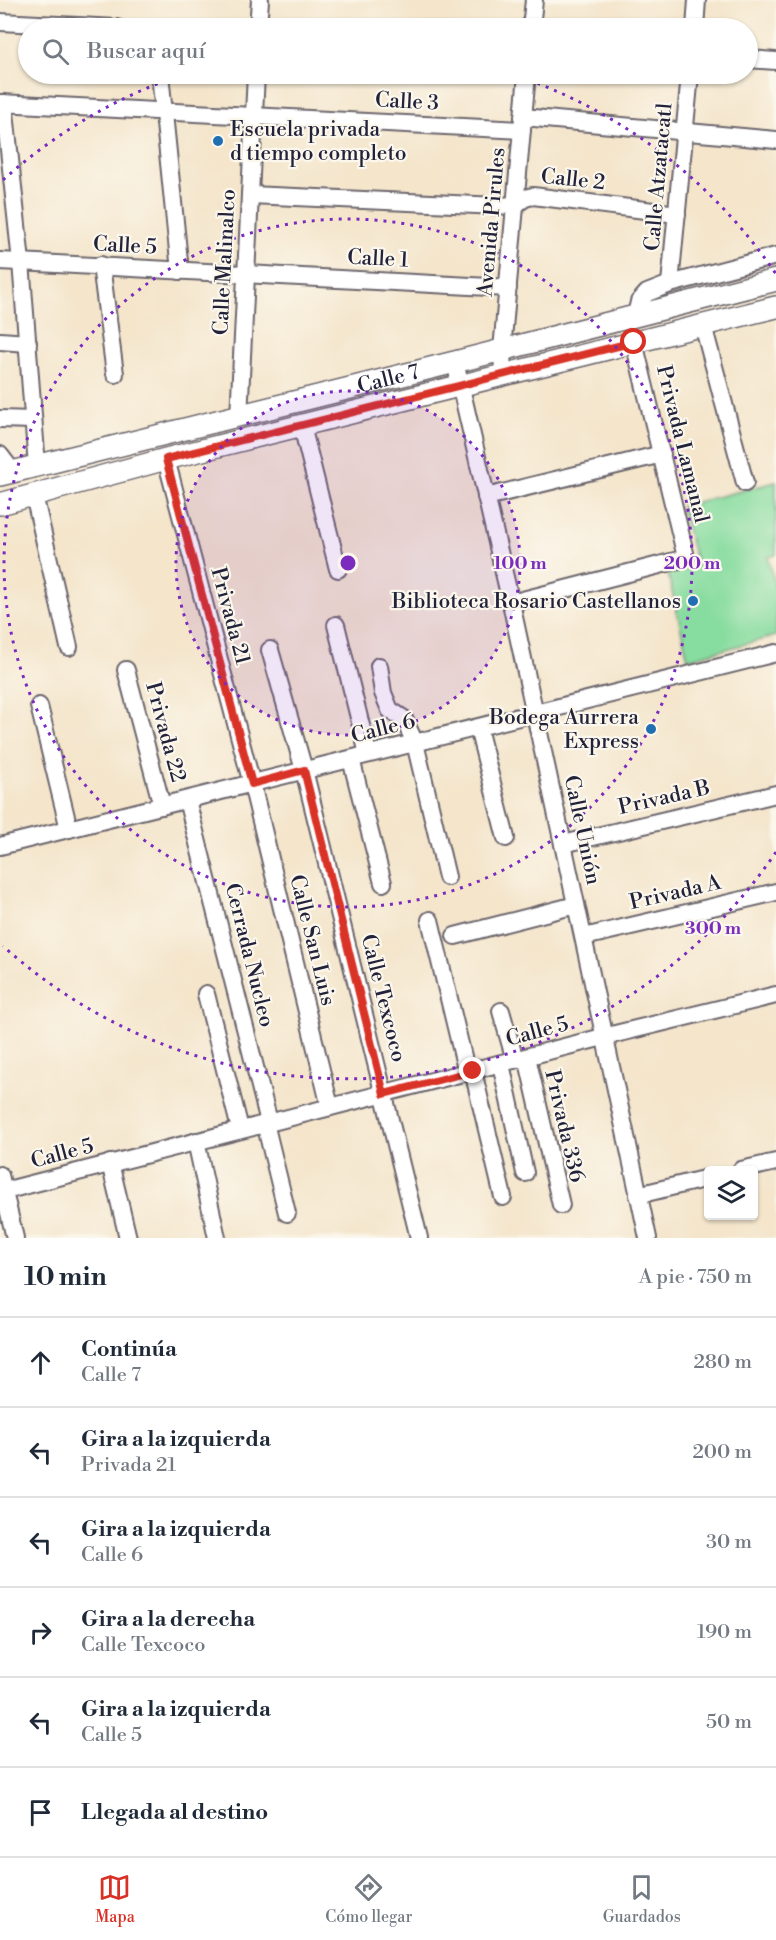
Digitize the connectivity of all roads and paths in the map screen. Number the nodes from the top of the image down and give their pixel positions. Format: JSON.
{"nodes":[{"id":1,"x":260,"y":0,"type":"edge"},
{"id":2,"x":534,"y":0,"type":"edge"},
{"id":3,"x":697,"y":0,"type":"edge"},
{"id":4,"x":259,"y":18,"type":"edge"},
{"id":5,"x":532,"y":18,"type":"edge"},
{"id":6,"x":696,"y":18,"type":"edge"},
{"id":7,"x":0,"y":22,"type":"edge"},
{"id":8,"x":18,"y":23,"type":"edge"},
{"id":9,"x":758,"y":59,"type":"edge"},
{"id":10,"x":776,"y":61,"type":"edge"},
{"id":11,"x":161,"y":84,"type":"edge"},
{"id":12,"x":256,"y":84,"type":"edge"},
{"id":13,"x":526,"y":84,"type":"edge"},
{"id":14,"x":689,"y":84,"type":"edge"},
{"id":15,"x":2,"y":103,"type":"edge"},
{"id":16,"x":163,"y":111,"type":"junction"},
{"id":17,"x":254,"y":115,"type":"junction"},
{"id":18,"x":523,"y":123,"type":"junction"},
{"id":19,"x":685,"y":132,"type":"junction"},
{"id":20,"x":776,"y":140,"type":"edge"},
{"id":21,"x":7,"y":182,"type":"edge"},
{"id":22,"x":250,"y":195,"type":"junction"},
{"id":23,"x":515,"y":205,"type":"junction"},
{"id":24,"x":677,"y":214,"type":"junction"},
{"id":25,"x":0,"y":261,"type":"edge"},
{"id":26,"x":21,"y":262,"type":"junction"},
{"id":27,"x":101,"y":265,"type":"junction"},
{"id":28,"x":775,"y":267,"type":"edge"},
{"id":29,"x":180,"y":270,"type":"junction"},
{"id":30,"x":246,"y":274,"type":"junction"},
{"id":31,"x":670,"y":284,"type":"junction"},
{"id":32,"x":508,"y":288,"type":"junction"},
{"id":33,"x":776,"y":307,"type":"edge"},
{"id":34,"x":636,"y":315,"type":"junction"},
{"id":35,"x":703,"y":325,"type":"junction"},
{"id":36,"x":0,"y":341,"type":"edge"},
{"id":37,"x":634,"y":342,"type":"junction"},
{"id":38,"x":28,"y":343,"type":"junction"},
{"id":39,"x":502,"y":350,"type":"junction"},
{"id":40,"x":455,"y":362,"type":"junction"},
{"id":41,"x":115,"y":374,"type":"dead end"},
{"id":42,"x":504,"y":375,"type":"junction"},
{"id":43,"x":462,"y":386,"type":"junction"},
{"id":44,"x":239,"y":417,"type":"junction"},
{"id":45,"x":0,"y":419,"type":"edge"},
{"id":46,"x":33,"y":420,"type":"junction"},
{"id":47,"x":302,"y":426,"type":"junction"},
{"id":48,"x":662,"y":454,"type":"junction"},
{"id":49,"x":0,"y":455,"type":"edge"},
{"id":50,"x":166,"y":459,"type":"junction"},
{"id":51,"x":37,"y":466,"type":"junction"},
{"id":52,"x":7,"y":474,"type":"edge"},
{"id":53,"x":745,"y":483,"type":"dead end"},
{"id":54,"x":34,"y":495,"type":"junction"},
{"id":55,"x":486,"y":497,"type":"junction"},
{"id":56,"x":0,"y":504,"type":"edge"},
{"id":57,"x":338,"y":569,"type":"dead end"},
{"id":58,"x":511,"y":603,"type":"junction"},
{"id":59,"x":336,"y":625,"type":"dead end"},
{"id":60,"x":69,"y":646,"type":"dead end"},
{"id":61,"x":270,"y":650,"type":"dead end"},
{"id":62,"x":776,"y":653,"type":"edge"},
{"id":63,"x":380,"y":666,"type":"dead end"},
{"id":64,"x":126,"y":670,"type":"dead end"},
{"id":65,"x":39,"y":706,"type":"dead end"},
{"id":66,"x":535,"y":712,"type":"junction"},
{"id":67,"x":478,"y":728,"type":"junction"},
{"id":68,"x":415,"y":743,"type":"junction"},
{"id":69,"x":368,"y":754,"type":"junction"},
{"id":70,"x":351,"y":759,"type":"junction"},
{"id":71,"x":304,"y":770,"type":"junction"},
{"id":72,"x":252,"y":784,"type":"junction"},
{"id":73,"x":776,"y":794,"type":"edge"},
{"id":74,"x":187,"y":800,"type":"junction"},
{"id":75,"x":162,"y":806,"type":"junction"},
{"id":76,"x":69,"y":829,"type":"junction"},
{"id":77,"x":506,"y":838,"type":"dead end"},
{"id":78,"x":563,"y":844,"type":"junction"},
{"id":79,"x":0,"y":846,"type":"edge"},
{"id":80,"x":447,"y":877,"type":"dead end"},
{"id":81,"x":382,"y":883,"type":"dead end"},
{"id":82,"x":776,"y":892,"type":"edge"},
{"id":83,"x":576,"y":905,"type":"junction"},
{"id":84,"x":430,"y":920,"type":"dead end"},
{"id":85,"x":455,"y":936,"type":"dead end"},
{"id":86,"x":584,"y":937,"type":"junction"},
{"id":87,"x":206,"y":994,"type":"dead end"},
{"id":88,"x":776,"y":995,"type":"edge"},
{"id":89,"x":501,"y":1011,"type":"dead end"},
{"id":90,"x":603,"y":1036,"type":"junction"},
{"id":91,"x":514,"y":1061,"type":"junction"},
{"id":92,"x":470,"y":1072,"type":"junction"},
{"id":93,"x":384,"y":1094,"type":"junction"},
{"id":94,"x":330,"y":1107,"type":"junction"},
{"id":95,"x":267,"y":1122,"type":"junction"},
{"id":96,"x":240,"y":1129,"type":"junction"},
{"id":97,"x":196,"y":1141,"type":"junction"},
{"id":98,"x":776,"y":1162,"type":"edge"},
{"id":99,"x":110,"y":1163,"type":"junction"},
{"id":100,"x":758,"y":1166,"type":"edge"},
{"id":101,"x":525,"y":1173,"type":"dead end"},
{"id":102,"x":704,"y":1179,"type":"edge"},
{"id":103,"x":1,"y":1186,"type":"edge"},
{"id":104,"x":638,"y":1195,"type":"junction"},
{"id":105,"x":503,"y":1197,"type":"dead end"},
{"id":106,"x":561,"y":1205,"type":"dead end"},
{"id":107,"x":287,"y":1214,"type":"dead end"},
{"id":108,"x":15,"y":1238,"type":"edge"},
{"id":109,"x":128,"y":1238,"type":"edge"},
{"id":110,"x":217,"y":1238,"type":"edge"},
{"id":111,"x":419,"y":1238,"type":"edge"},
{"id":112,"x":648,"y":1238,"type":"edge"}],
"edges":[{"from":1,"to":4,"type":"street"},
{"from":2,"to":5,"type":"street"},
{"from":3,"to":6,"type":"street"},
{"from":7,"to":8,"type":"street"},
{"from":9,"to":10,"type":"street"},
{"from":11,"to":16,"type":"street"},
{"from":12,"to":17,"type":"street","name":"Calle Malinalco"},
{"from":13,"to":18,"type":"street","name":"Avenida Pirules"},
{"from":14,"to":19,"type":"street","name":"Calle Atzatacatl"},
{"from":15,"to":16,"type":"street"},
{"from":15,"to":21,"type":"street"},
{"from":16,"to":17,"type":"street"},
{"from":16,"to":29,"type":"street"},
{"from":17,"to":18,"type":"street","name":"Calle 3"},
{"from":17,"to":22,"type":"street","name":"Calle Malinalco"},
{"from":18,"to":19,"type":"street","name":"Calle 3"},
{"from":18,"to":23,"type":"street","name":"Avenida Pirules"},
{"from":19,"to":20,"type":"street","name":"Calle 3"},
{"from":19,"to":24,"type":"street","name":"Calle Atzatacatl"},
{"from":21,"to":26,"type":"street"},
{"from":22,"to":23,"type":"street","name":"Calle 2"},
{"from":22,"to":30,"type":"street","name":"Calle Malinalco"},
{"from":23,"to":24,"type":"street","name":"Calle 2"},
{"from":23,"to":32,"type":"street","name":"Avenida Pirules"},
{"from":24,"to":31,"type":"street","name":"Calle Atzatacatl"},
{"from":25,"to":26,"type":"street","name":"Calle 5"},
{"from":26,"to":27,"type":"street","name":"Calle 5"},
{"from":26,"to":38,"type":"street"},
{"from":27,"to":29,"type":"street","name":"Calle 5"},
{"from":27,"to":41,"type":"street"},
{"from":28,"to":31,"type":"street"},
{"from":28,"to":34,"type":"main road","name":"Calle 7"},
{"from":29,"to":30,"type":"street","name":"Calle 5"},
{"from":30,"to":32,"type":"street","name":"Calle 1"},
{"from":30,"to":44,"type":"street","name":"Calle Malinalco"},
{"from":31,"to":34,"type":"street"},
{"from":32,"to":39,"type":"street","name":"Avenida Pirules"},
{"from":33,"to":35,"type":"main road","name":"Calle 7"},
{"from":34,"to":39,"type":"main road","name":"Calle 7"},
{"from":35,"to":37,"type":"main road","name":"Calle 7"},
{"from":35,"to":53,"type":"street"},
{"from":36,"to":38,"type":"street"},
{"from":37,"to":42,"type":"main road","name":"Calle 7"},
{"from":37,"to":48,"type":"street","name":"Privada Lamanal"},
{"from":38,"to":46,"type":"street"},
{"from":39,"to":40,"type":"main road","name":"Calle 7"},
{"from":39,"to":42,"type":"street","name":"Avenida Pirules"},
{"from":40,"to":43,"type":"street","name":"Calle Unión"},
{"from":40,"to":44,"type":"main road","name":"Calle 7"},
{"from":42,"to":43,"type":"main road","name":"Calle 7"},
{"from":43,"to":47,"type":"main road","name":"Calle 7"},
{"from":43,"to":55,"type":"street","name":"Calle Unión"},
{"from":44,"to":51,"type":"main road","name":"Calle 7"},
{"from":45,"to":46,"type":"street"},
{"from":46,"to":51,"type":"street"},
{"from":47,"to":50,"type":"main road","name":"Calle 7"},
{"from":47,"to":57,"type":"street"},
{"from":48,"to":55,"type":"street"},
{"from":48,"to":58,"type":"street","name":"Privada Lamanal"},
{"from":49,"to":52,"type":"street"},
{"from":50,"to":54,"type":"main road","name":"Calle 7"},
{"from":50,"to":72,"type":"street","name":"Privada 21"},
{"from":51,"to":52,"type":"main road","name":"Calle 7"},
{"from":54,"to":56,"type":"main road","name":"Calle 7"},
{"from":54,"to":60,"type":"street"},
{"from":55,"to":58,"type":"street","name":"Calle Unión"},
{"from":58,"to":66,"type":"street","name":"Calle Unión"},
{"from":59,"to":69,"type":"street"},
{"from":61,"to":71,"type":"street","name":"Calle Texcoco"},
{"from":62,"to":66,"type":"street","name":"Calle 6"},
{"from":63,"to":68,"type":"street"},
{"from":64,"to":75,"type":"street","name":"Privada 22"},
{"from":65,"to":76,"type":"street"},
{"from":66,"to":67,"type":"street","name":"Calle 6"},
{"from":66,"to":78,"type":"street","name":"Calle Unión"},
{"from":67,"to":68,"type":"street","name":"Calle 6"},
{"from":67,"to":77,"type":"street"},
{"from":68,"to":69,"type":"street","name":"Calle 6"},
{"from":68,"to":80,"type":"street"},
{"from":69,"to":70,"type":"street","name":"Calle 6"},
{"from":70,"to":71,"type":"street","name":"Calle 6"},
{"from":70,"to":81,"type":"street"},
{"from":71,"to":72,"type":"street","name":"Calle 6"},
{"from":71,"to":93,"type":"street","name":"Calle Texcoco"},
{"from":72,"to":74,"type":"street","name":"Calle 6"},
{"from":72,"to":94,"type":"street","name":"Calle San Luis"},
{"from":73,"to":78,"type":"street","name":"Privada B"},
{"from":74,"to":75,"type":"street","name":"Calle 6"},
{"from":74,"to":95,"type":"street","name":"Cerrada Nucleo"},
{"from":75,"to":76,"type":"street","name":"Calle 6"},
{"from":76,"to":79,"type":"street","name":"Calle 6"},
{"from":78,"to":83,"type":"street","name":"Calle Unión"},
{"from":82,"to":86,"type":"street","name":"Privada A"},
{"from":83,"to":85,"type":"street"},
{"from":83,"to":86,"type":"street","name":"Calle Unión"},
{"from":84,"to":92,"type":"street"},
{"from":86,"to":90,"type":"street","name":"Calle Unión"},
{"from":87,"to":96,"type":"street"},
{"from":88,"to":90,"type":"street","name":"Calle 5"},
{"from":89,"to":91,"type":"street"},
{"from":90,"to":91,"type":"street","name":"Calle 5"},
{"from":90,"to":104,"type":"street","name":"Calle Unión"},
{"from":91,"to":92,"type":"street","name":"Calle 5"},
{"from":91,"to":101,"type":"street"},
{"from":91,"to":106,"type":"street","name":"Privada 336"},
{"from":92,"to":93,"type":"street","name":"Calle 5"},
{"from":92,"to":105,"type":"street"},
{"from":93,"to":94,"type":"street","name":"Calle 5"},
{"from":93,"to":111,"type":"street","name":"Calle Texcoco"},
{"from":94,"to":95,"type":"street","name":"Calle 5"},
{"from":95,"to":96,"type":"street","name":"Calle 5"},
{"from":95,"to":107,"type":"street","name":"Cerrada Nucleo"},
{"from":96,"to":97,"type":"street","name":"Calle 5"},
{"from":97,"to":99,"type":"street","name":"Calle 5"},
{"from":97,"to":110,"type":"street"},
{"from":98,"to":100,"type":"street"},
{"from":99,"to":103,"type":"street","name":"Calle 5"},
{"from":99,"to":109,"type":"street"},
{"from":102,"to":104,"type":"street"},
{"from":103,"to":108,"type":"street"},
{"from":104,"to":112,"type":"street","name":"Calle Unión"}]}
